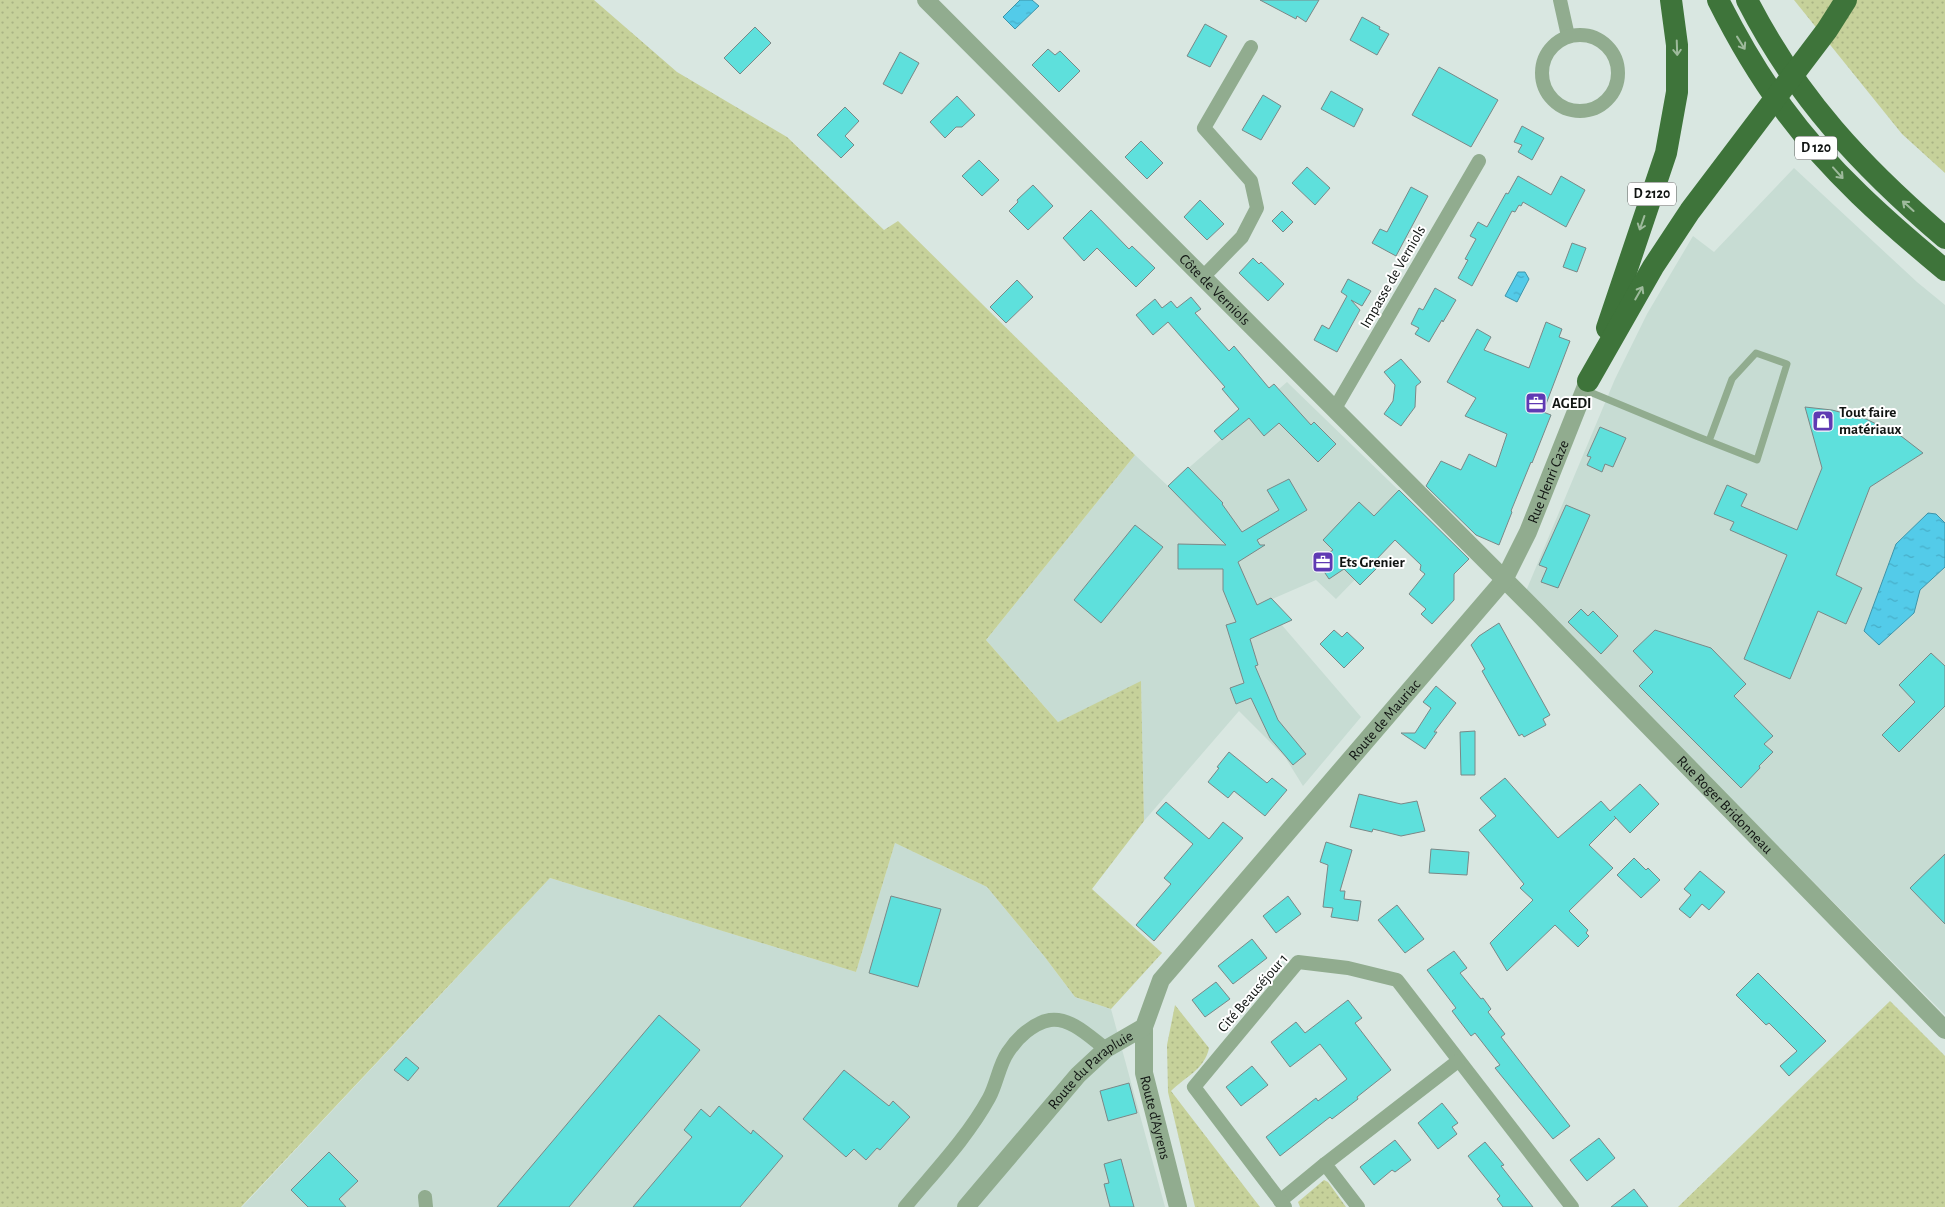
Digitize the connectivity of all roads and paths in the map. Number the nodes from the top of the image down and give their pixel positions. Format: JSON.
{"nodes":[{"id":1,"x":926,"y":0,"type":"edge"},
{"id":2,"x":1560,"y":0,"type":"edge"},
{"id":3,"x":1671,"y":0,"type":"edge"},
{"id":4,"x":1718,"y":0,"type":"edge"},
{"id":5,"x":1746,"y":0,"type":"edge"},
{"id":6,"x":1846,"y":0,"type":"edge"},
{"id":7,"x":1568,"y":36,"type":"junction"},
{"id":8,"x":1251,"y":47,"type":"dead end"},
{"id":9,"x":1479,"y":161,"type":"dead end"},
{"id":10,"x":1945,"y":238,"type":"edge"},
{"id":11,"x":1945,"y":270,"type":"edge"},
{"id":12,"x":1203,"y":277,"type":"junction"},
{"id":13,"x":1587,"y":385,"type":"junction"},
{"id":14,"x":1334,"y":410,"type":"junction"},
{"id":15,"x":1709,"y":441,"type":"junction"},
{"id":16,"x":1504,"y":580,"type":"junction"},
{"id":17,"x":1263,"y":859,"type":"joint"},
{"id":18,"x":1144,"y":1027,"type":"junction"},
{"id":19,"x":1945,"y":1030,"type":"edge"},
{"id":20,"x":1106,"y":1049,"type":"junction"},
{"id":21,"x":1458,"y":1061,"type":"junction"},
{"id":22,"x":1325,"y":1164,"type":"junction"},
{"id":23,"x":1282,"y":1204,"type":"edge"},
{"id":24,"x":905,"y":1207,"type":"edge"},
{"id":25,"x":966,"y":1207,"type":"edge"},
{"id":26,"x":1178,"y":1207,"type":"edge"},
{"id":27,"x":1358,"y":1207,"type":"edge"},
{"id":28,"x":1572,"y":1207,"type":"edge"}],
"edges":[{"from":1,"to":12,"type":"street","name":"Côte de Verniols"},
{"from":2,"to":7,"type":"street"},
{"from":3,"to":13,"type":"highway","number":"D 2120","one_way":true},
{"from":4,"to":11,"type":"highway","number":"D 120","one_way":true},
{"from":10,"to":5,"type":"highway","number":"D 120","one_way":true},
{"from":13,"to":6,"type":"highway","number":"D 2120","one_way":true},
{"from":7,"to":7,"type":"street"},
{"from":8,"to":12,"type":"street"},
{"from":9,"to":14,"type":"street","name":"Impasse de Verniols"},
{"from":12,"to":14,"type":"street","name":"Côte de Verniols"},
{"from":13,"to":15,"type":"lane"},
{"from":13,"to":16,"type":"street","name":"Rue Henri Caze","number":"D 2120"},
{"from":14,"to":16,"type":"street","name":"Côte de Verniols"},
{"from":15,"to":15,"type":"lane"},
{"from":16,"to":17,"type":"street","name":"Route de Mauriac"},
{"from":16,"to":19,"type":"street","name":"Rue Roger Bridonneau"},
{"from":17,"to":18,"type":"street","name":"Route du Parapluie"},
{"from":18,"to":20,"type":"street","name":"Route du Parapluie"},
{"from":18,"to":26,"type":"street","name":"Route d'Ayrens"},
{"from":20,"to":24,"type":"street"},
{"from":20,"to":25,"type":"street","name":"Route du Parapluie"},
{"from":21,"to":22,"type":"street"},
{"from":21,"to":23,"type":"street","name":"Cité Beauséjour 1"},
{"from":21,"to":28,"type":"street","name":"Cité Beauséjour 1"},
{"from":22,"to":23,"type":"street"},
{"from":22,"to":27,"type":"street"}]}
